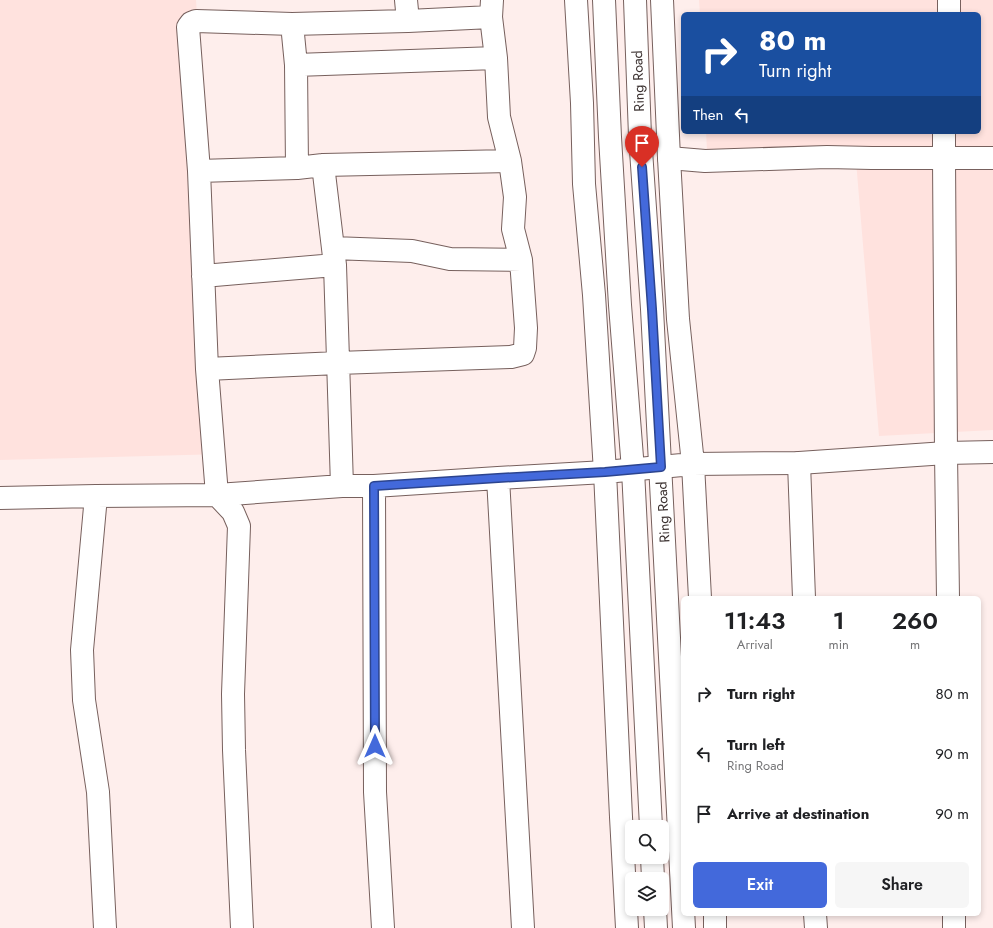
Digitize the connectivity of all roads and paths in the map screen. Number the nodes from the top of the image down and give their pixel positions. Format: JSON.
{"nodes":[{"id":1,"x":406,"y":0,"type":"edge"},
{"id":2,"x":576,"y":0,"type":"edge"},
{"id":3,"x":604,"y":0,"type":"edge"},
{"id":4,"x":635,"y":0,"type":"edge"},
{"id":5,"x":662,"y":0,"type":"edge"},
{"id":6,"x":949,"y":0,"type":"edge"},
{"id":7,"x":491,"y":8,"type":"edge"},
{"id":8,"x":949,"y":12,"type":"edge"},
{"id":9,"x":408,"y":21,"type":"junction"},
{"id":10,"x":292,"y":24,"type":"junction"},
{"id":11,"x":496,"y":58,"type":"junction"},
{"id":12,"x":296,"y":65,"type":"junction"},
{"id":13,"x":944,"y":134,"type":"edge"},
{"id":14,"x":669,"y":158,"type":"junction"},
{"id":15,"x":944,"y":158,"type":"junction"},
{"id":16,"x":993,"y":158,"type":"edge"},
{"id":17,"x":510,"y":161,"type":"junction"},
{"id":18,"x":323,"y":165,"type":"junction"},
{"id":19,"x":297,"y":168,"type":"junction"},
{"id":20,"x":199,"y":171,"type":"junction"},
{"id":21,"x":334,"y":257,"type":"junction"},
{"id":22,"x":521,"y":260,"type":"junction"},
{"id":23,"x":203,"y":276,"type":"junction"},
{"id":24,"x":338,"y":363,"type":"junction"},
{"id":25,"x":207,"y":369,"type":"junction"},
{"id":26,"x":993,"y":452,"type":"edge"},
{"id":27,"x":946,"y":453,"type":"junction"},
{"id":28,"x":799,"y":463,"type":"junction"},
{"id":29,"x":693,"y":464,"type":"junction"},
{"id":30,"x":661,"y":467,"type":"junction"},
{"id":31,"x":633,"y":470,"type":"junction"},
{"id":32,"x":605,"y":472,"type":"junction"},
{"id":33,"x":498,"y":478,"type":"junction"},
{"id":34,"x":342,"y":486,"type":"junction"},
{"id":35,"x":374,"y":486,"type":"junction"},
{"id":36,"x":217,"y":494,"type":"junction"},
{"id":37,"x":96,"y":496,"type":"junction"},
{"id":38,"x":0,"y":498,"type":"edge"},
{"id":39,"x":700,"y":596,"type":"edge"},
{"id":40,"x":804,"y":596,"type":"edge"},
{"id":41,"x":948,"y":596,"type":"edge"},
{"id":42,"x":651,"y":820,"type":"edge"},
{"id":43,"x":681,"y":868,"type":"edge"},
{"id":44,"x":655,"y":916,"type":"edge"},
{"id":45,"x":683,"y":916,"type":"edge"},
{"id":46,"x":715,"y":916,"type":"edge"},
{"id":47,"x":815,"y":916,"type":"edge"},
{"id":48,"x":954,"y":916,"type":"edge"},
{"id":49,"x":105,"y":928,"type":"edge"},
{"id":50,"x":242,"y":928,"type":"edge"},
{"id":51,"x":383,"y":928,"type":"edge"},
{"id":52,"x":523,"y":928,"type":"edge"},
{"id":53,"x":627,"y":928,"type":"edge"},
{"id":54,"x":656,"y":928,"type":"edge"},
{"id":55,"x":684,"y":928,"type":"edge"},
{"id":56,"x":715,"y":928,"type":"edge"},
{"id":57,"x":816,"y":928,"type":"edge"},
{"id":58,"x":954,"y":928,"type":"edge"}],
"edges":[{"from":1,"to":9,"type":"main road"},
{"from":2,"to":32,"type":"main road"},
{"from":3,"to":31,"type":"main road","name":"Ring Road"},
{"from":4,"to":30,"type":"main road","name":"Ring Road"},
{"from":5,"to":14,"type":"main road"},
{"from":6,"to":8,"type":"main road"},
{"from":7,"to":9,"type":"main road"},
{"from":7,"to":11,"type":"main road"},
{"from":9,"to":10,"type":"main road"},
{"from":10,"to":12,"type":"main road"},
{"from":10,"to":20,"type":"main road"},
{"from":11,"to":12,"type":"main road"},
{"from":11,"to":17,"type":"main road"},
{"from":12,"to":19,"type":"main road"},
{"from":13,"to":15,"type":"main road"},
{"from":14,"to":15,"type":"main road"},
{"from":14,"to":29,"type":"main road"},
{"from":15,"to":16,"type":"main road"},
{"from":15,"to":27,"type":"main road"},
{"from":17,"to":18,"type":"main road"},
{"from":17,"to":22,"type":"main road"},
{"from":18,"to":19,"type":"main road"},
{"from":18,"to":21,"type":"main road"},
{"from":19,"to":20,"type":"main road"},
{"from":20,"to":23,"type":"main road"},
{"from":21,"to":22,"type":"main road"},
{"from":21,"to":23,"type":"main road"},
{"from":21,"to":24,"type":"main road"},
{"from":22,"to":24,"type":"main road"},
{"from":23,"to":25,"type":"main road"},
{"from":24,"to":25,"type":"main road"},
{"from":24,"to":34,"type":"main road"},
{"from":25,"to":36,"type":"main road"},
{"from":26,"to":27,"type":"main road"},
{"from":27,"to":28,"type":"main road"},
{"from":27,"to":41,"type":"main road"},
{"from":28,"to":29,"type":"main road"},
{"from":28,"to":40,"type":"main road"},
{"from":29,"to":30,"type":"main road"},
{"from":29,"to":39,"type":"main road"},
{"from":30,"to":31,"type":"main road"},
{"from":30,"to":43,"type":"main road","name":"Ring Road"},
{"from":31,"to":32,"type":"main road"},
{"from":31,"to":42,"type":"main road","name":"Ring Road"},
{"from":32,"to":33,"type":"main road"},
{"from":32,"to":53,"type":"main road"},
{"from":33,"to":35,"type":"main road"},
{"from":33,"to":52,"type":"main road"},
{"from":34,"to":35,"type":"main road"},
{"from":34,"to":36,"type":"main road"},
{"from":35,"to":51,"type":"main road"},
{"from":36,"to":37,"type":"main road"},
{"from":36,"to":50,"type":"main road"},
{"from":37,"to":38,"type":"main road"},
{"from":37,"to":49,"type":"main road"},
{"from":44,"to":54,"type":"main road"},
{"from":45,"to":55,"type":"main road","name":"Ring Road"},
{"from":46,"to":56,"type":"main road"},
{"from":47,"to":57,"type":"main road"},
{"from":48,"to":58,"type":"main road"}]}
